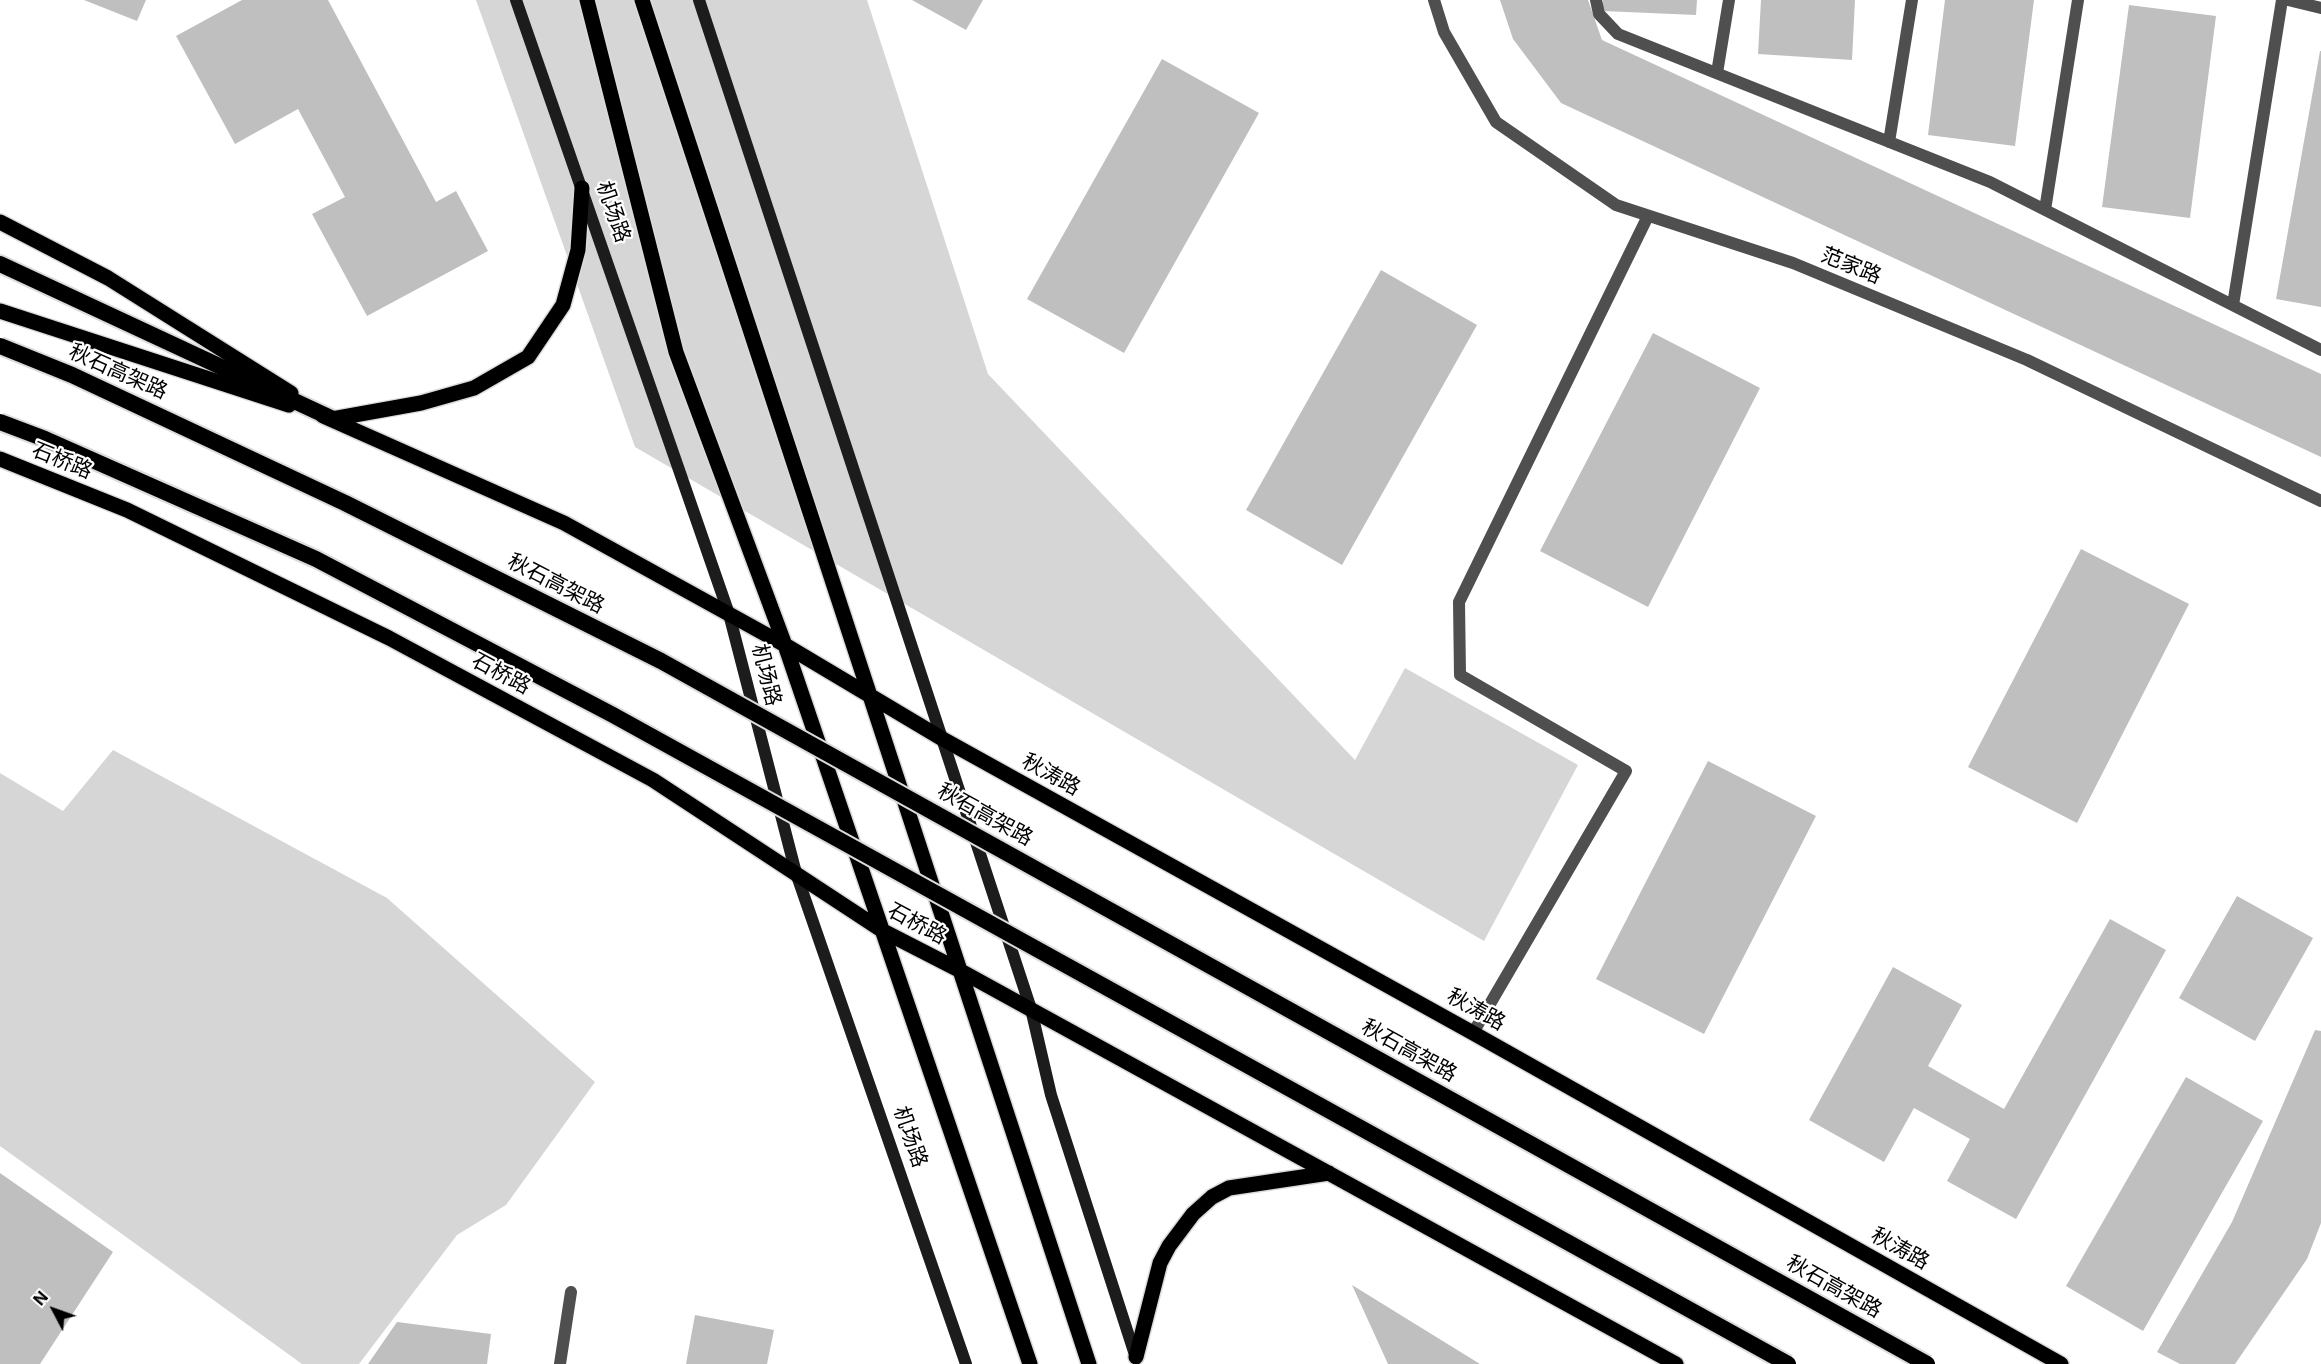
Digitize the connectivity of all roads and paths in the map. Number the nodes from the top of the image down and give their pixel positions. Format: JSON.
{"nodes":[{"id":1,"x":516,"y":0,"type":"edge"},
{"id":2,"x":588,"y":0,"type":"edge"},
{"id":3,"x":642,"y":0,"type":"edge"},
{"id":4,"x":699,"y":0,"type":"edge"},
{"id":5,"x":1434,"y":0,"type":"edge"},
{"id":6,"x":1596,"y":0,"type":"edge"},
{"id":7,"x":1729,"y":0,"type":"edge"},
{"id":8,"x":1912,"y":0,"type":"edge"},
{"id":9,"x":2078,"y":0,"type":"edge"},
{"id":10,"x":2282,"y":0,"type":"edge"},
{"id":11,"x":2288,"y":0,"type":"edge"},
{"id":12,"x":2321,"y":8,"type":"edge"},
{"id":13,"x":1718,"y":74,"type":"junction"},
{"id":14,"x":1889,"y":142,"type":"junction"},
{"id":15,"x":582,"y":188,"type":"junction"},
{"id":16,"x":2045,"y":210,"type":"junction"},
{"id":17,"x":1648,"y":216,"type":"junction"},
{"id":18,"x":0,"y":222,"type":"edge"},
{"id":19,"x":0,"y":264,"type":"edge"},
{"id":20,"x":2233,"y":305,"type":"junction"},
{"id":21,"x":0,"y":311,"type":"edge"},
{"id":22,"x":0,"y":346,"type":"edge"},
{"id":23,"x":2321,"y":350,"type":"edge"},
{"id":24,"x":333,"y":419,"type":"junction"},
{"id":25,"x":0,"y":422,"type":"edge"},
{"id":26,"x":0,"y":459,"type":"edge"},
{"id":27,"x":2321,"y":501,"type":"edge"},
{"id":28,"x":729,"y":614,"type":"junction"},
{"id":29,"x":785,"y":645,"type":"junction"},
{"id":30,"x":870,"y":696,"type":"junction"},
{"id":31,"x":941,"y":738,"type":"junction"},
{"id":32,"x":796,"y":873,"type":"junction"},
{"id":33,"x":883,"y":931,"type":"junction"},
{"id":34,"x":959,"y":970,"type":"junction"},
{"id":35,"x":1031,"y":1009,"type":"junction"},
{"id":36,"x":1473,"y":1032,"type":"junction"},
{"id":37,"x":1329,"y":1173,"type":"junction"},
{"id":38,"x":571,"y":1292,"type":"dead end"},
{"id":39,"x":1137,"y":1360,"type":"edge"},
{"id":40,"x":560,"y":1364,"type":"edge"},
{"id":41,"x":966,"y":1364,"type":"edge"},
{"id":42,"x":1030,"y":1364,"type":"edge"},
{"id":43,"x":1089,"y":1364,"type":"edge"},
{"id":44,"x":1676,"y":1364,"type":"edge"},
{"id":45,"x":1788,"y":1364,"type":"edge"},
{"id":46,"x":1927,"y":1364,"type":"edge"},
{"id":47,"x":2061,"y":1364,"type":"edge"}],
"edges":[{"from":1,"to":15,"type":"main road","name":"机场路"},
{"from":2,"to":29,"type":"main road","name":"机场路"},
{"from":3,"to":30,"type":"main road"},
{"from":4,"to":31,"type":"main road"},
{"from":5,"to":17,"type":"street","name":"范家路"},
{"from":6,"to":13,"type":"street"},
{"from":7,"to":13,"type":"street"},
{"from":8,"to":14,"type":"street"},
{"from":9,"to":16,"type":"street"},
{"from":10,"to":20,"type":"street"},
{"from":11,"to":12,"type":"street"},
{"from":13,"to":14,"type":"street"},
{"from":14,"to":16,"type":"street"},
{"from":15,"to":24,"type":"main road"},
{"from":15,"to":28,"type":"main road","name":"机场路"},
{"from":16,"to":20,"type":"street"},
{"from":17,"to":27,"type":"street","name":"范家路"},
{"from":17,"to":36,"type":"street"},
{"from":18,"to":24,"type":"main road"},
{"from":19,"to":24,"type":"highway"},
{"from":20,"to":23,"type":"street"},
{"from":21,"to":24,"type":"main road"},
{"from":22,"to":46,"type":"highway","name":"秋石高架路","bridge":true},
{"from":24,"to":28,"type":"main road"},
{"from":25,"to":45,"type":"highway","bridge":true},
{"from":26,"to":32,"type":"main road","name":"石桥路"},
{"from":28,"to":29,"type":"main road"},
{"from":28,"to":32,"type":"main road","name":"机场路"},
{"from":29,"to":30,"type":"main road"},
{"from":29,"to":33,"type":"main road","name":"机场路"},
{"from":30,"to":31,"type":"main road","name":"秋涛路"},
{"from":30,"to":34,"type":"main road"},
{"from":31,"to":35,"type":"main road"},
{"from":31,"to":36,"type":"main road","name":"秋涛路"},
{"from":32,"to":33,"type":"main road","name":"石桥路"},
{"from":32,"to":41,"type":"main road","name":"机场路"},
{"from":33,"to":34,"type":"main road","name":"石桥路"},
{"from":33,"to":42,"type":"main road","name":"机场路"},
{"from":34,"to":35,"type":"main road"},
{"from":34,"to":43,"type":"main road"},
{"from":35,"to":37,"type":"main road"},
{"from":35,"to":39,"type":"main road"},
{"from":36,"to":47,"type":"main road","name":"秋涛路"},
{"from":37,"to":39,"type":"main road"},
{"from":37,"to":44,"type":"main road"},
{"from":38,"to":40,"type":"street"}]}
